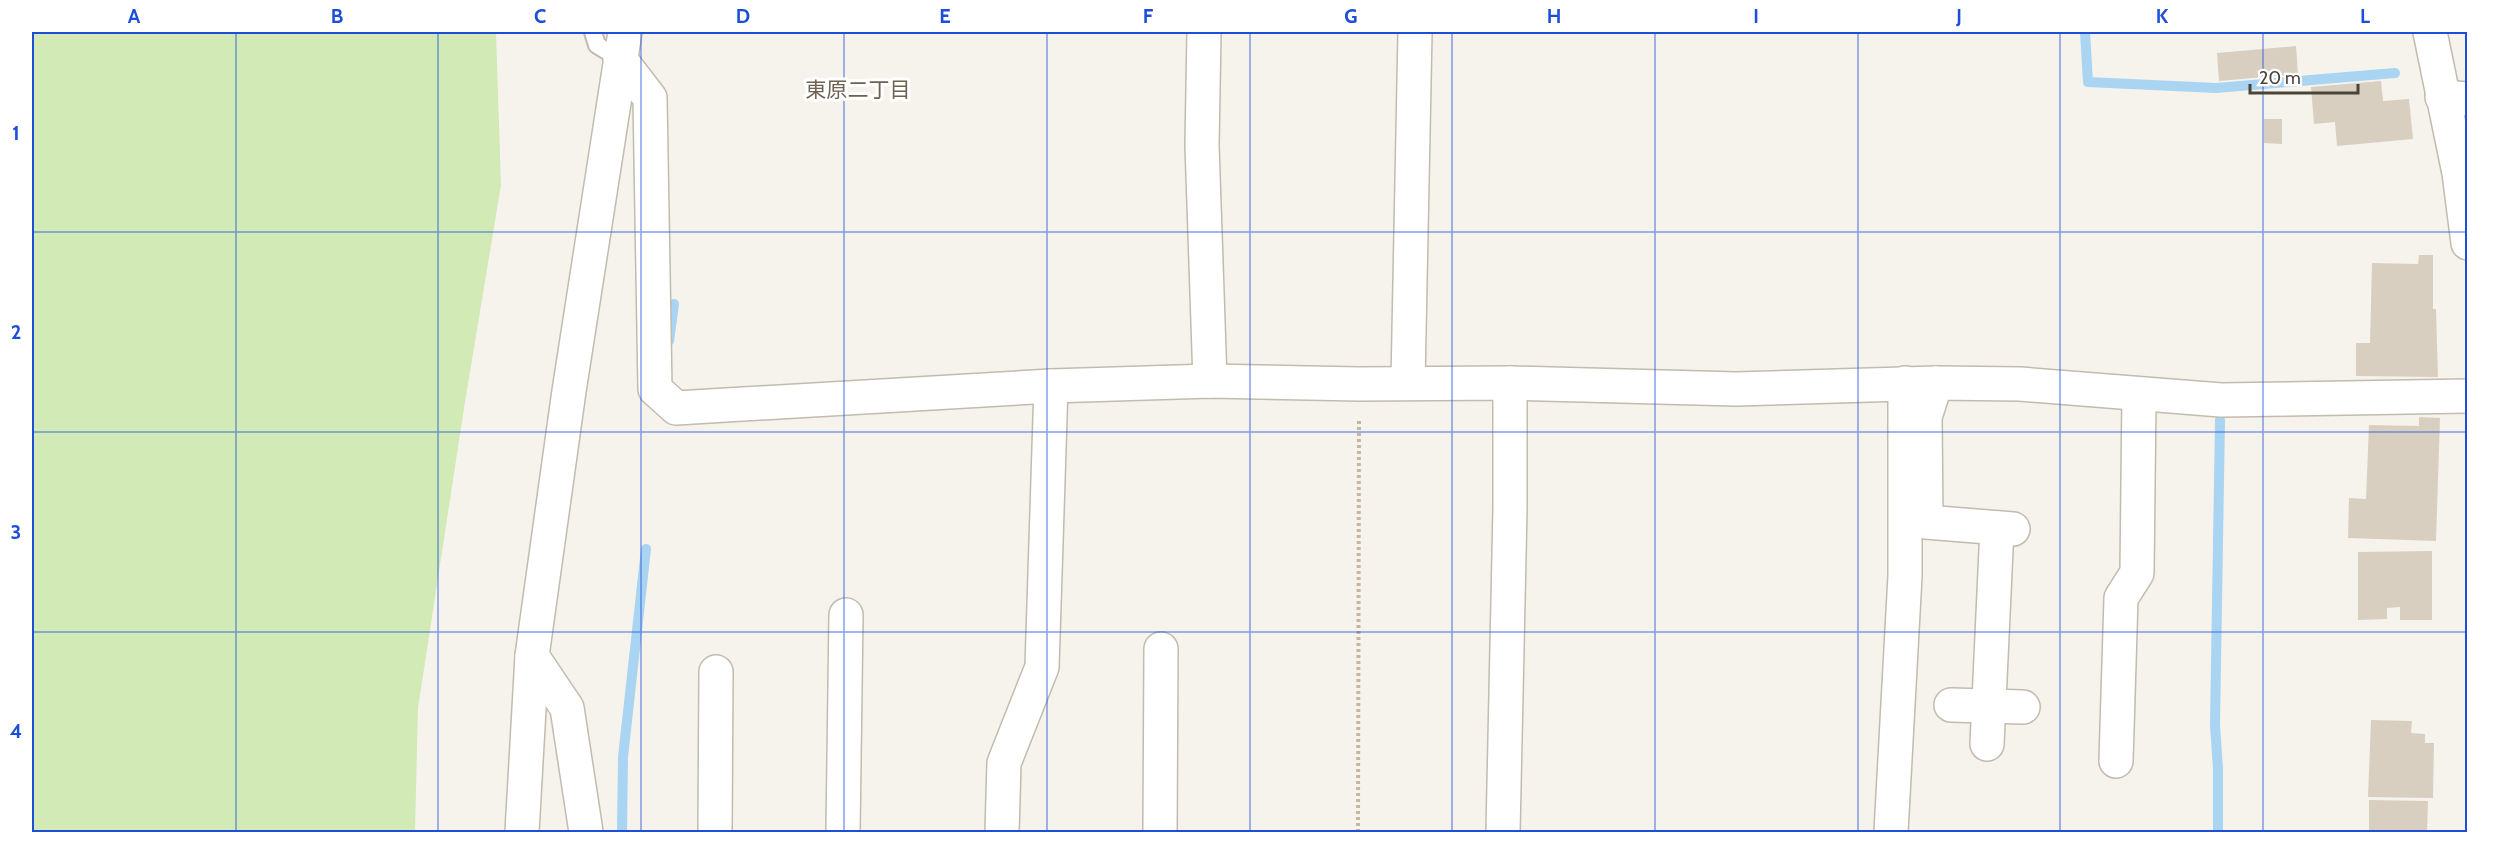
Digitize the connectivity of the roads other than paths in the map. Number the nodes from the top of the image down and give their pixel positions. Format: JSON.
{"nodes":[{"id":1,"x":593,"y":32,"type":"edge"},
{"id":2,"x":1204,"y":32,"type":"edge"},
{"id":3,"x":1415,"y":32,"type":"edge"},
{"id":4,"x":2430,"y":32,"type":"edge"},
{"id":5,"x":622,"y":45,"type":"edge"},
{"id":6,"x":2455,"y":98,"type":"edge"},
{"id":7,"x":2468,"y":243,"type":"edge"},
{"id":8,"x":1210,"y":381,"type":"junction"},
{"id":9,"x":1408,"y":382,"type":"junction"},
{"id":10,"x":1510,"y":383,"type":"junction"},
{"id":11,"x":1920,"y":383,"type":"junction"},
{"id":12,"x":1051,"y":386,"type":"junction"},
{"id":13,"x":2139,"y":395,"type":"junction"},
{"id":14,"x":2468,"y":396,"type":"edge"},
{"id":15,"x":846,"y":615,"type":"dead end"},
{"id":16,"x":1161,"y":649,"type":"dead end"},
{"id":17,"x":532,"y":656,"type":"junction"},
{"id":18,"x":716,"y":672,"type":"dead end"},
{"id":19,"x":1951,"y":705,"type":"dead end"},
{"id":20,"x":1988,"y":706,"type":"junction"},
{"id":21,"x":2023,"y":707,"type":"dead end"},
{"id":22,"x":1987,"y":744,"type":"dead end"},
{"id":23,"x":2116,"y":761,"type":"dead end"},
{"id":24,"x":582,"y":824,"type":"edge"},
{"id":25,"x":522,"y":832,"type":"edge"},
{"id":26,"x":716,"y":832,"type":"edge"},
{"id":27,"x":843,"y":832,"type":"edge"},
{"id":28,"x":1002,"y":832,"type":"edge"},
{"id":29,"x":1160,"y":832,"type":"edge"},
{"id":30,"x":1503,"y":832,"type":"edge"},
{"id":31,"x":1891,"y":832,"type":"edge"}],
"edges":[{"from":1,"to":5,"type":"lane"},
{"from":2,"to":8,"type":"street"},
{"from":3,"to":9,"type":"street"},
{"from":4,"to":6,"type":"street"},
{"from":5,"to":12,"type":"street"},
{"from":5,"to":17,"type":"street"},
{"from":6,"to":7,"type":"street"},
{"from":8,"to":9,"type":"street"},
{"from":8,"to":12,"type":"street"},
{"from":9,"to":10,"type":"street"},
{"from":10,"to":11,"type":"street"},
{"from":10,"to":30,"type":"street"},
{"from":11,"to":13,"type":"street"},
{"from":11,"to":20,"type":"street"},
{"from":11,"to":31,"type":"street"},
{"from":12,"to":28,"type":"street"},
{"from":13,"to":14,"type":"street"},
{"from":13,"to":23,"type":"street"},
{"from":15,"to":27,"type":"street"},
{"from":16,"to":29,"type":"street"},
{"from":17,"to":24,"type":"street"},
{"from":17,"to":25,"type":"street"},
{"from":18,"to":26,"type":"street"},
{"from":19,"to":20,"type":"street"},
{"from":20,"to":21,"type":"street"},
{"from":20,"to":22,"type":"street"}]}
